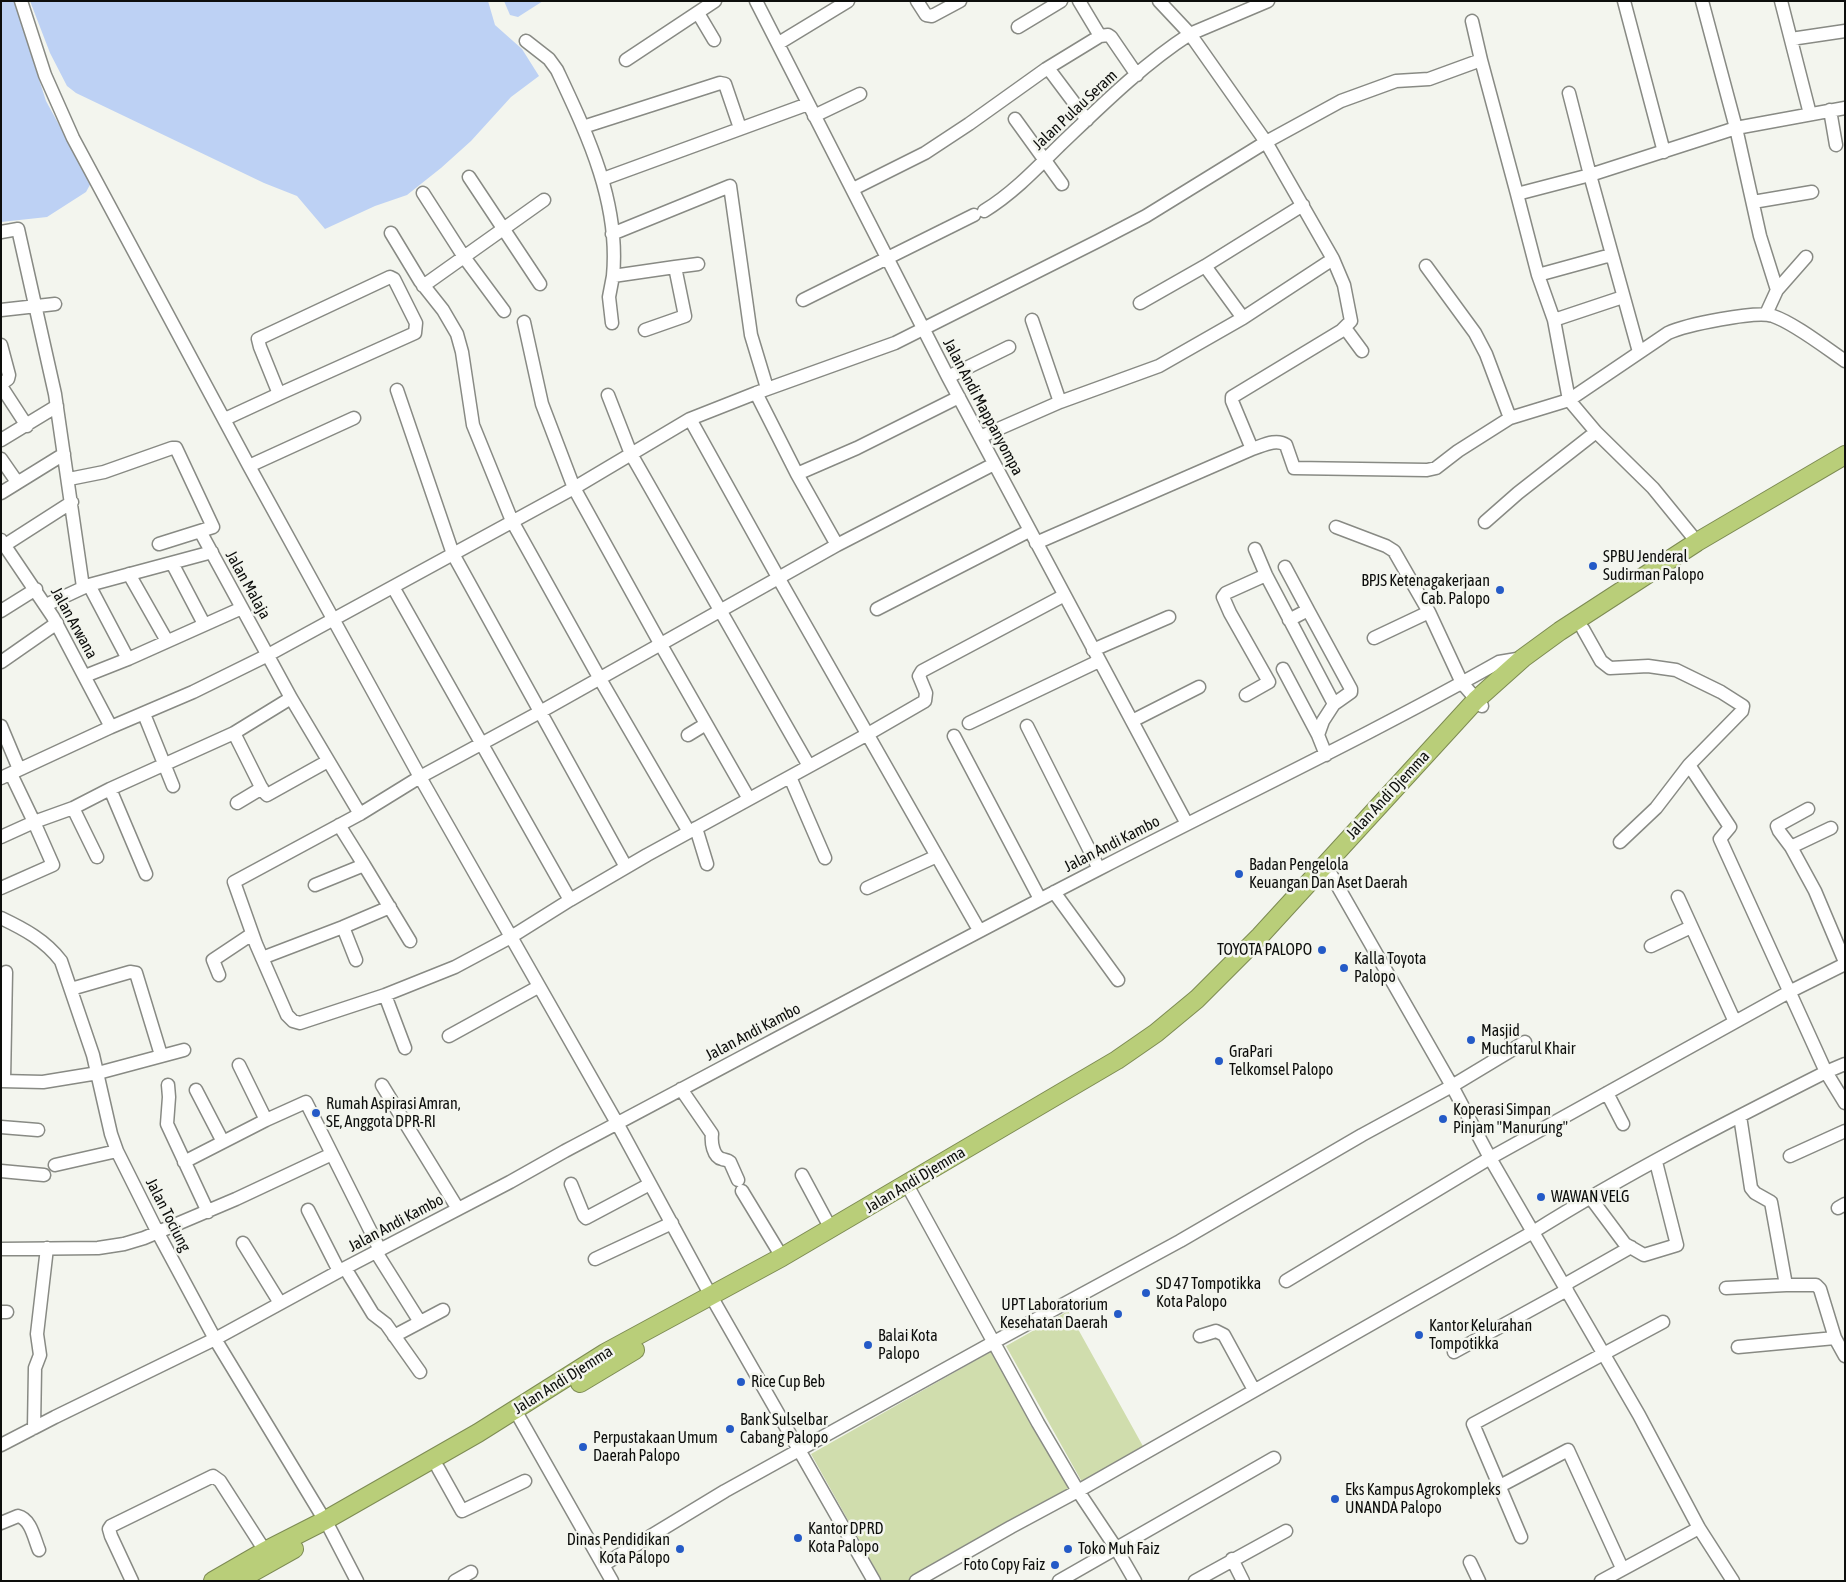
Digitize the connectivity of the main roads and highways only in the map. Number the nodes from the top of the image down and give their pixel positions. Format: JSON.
{"nodes":[{"id":1,"x":1845,"y":455,"type":"edge"},
{"id":2,"x":1845,"y":466,"type":"edge"},
{"id":3,"x":1526,"y":661,"type":"junction"},
{"id":4,"x":908,"y":1189,"type":"junction"},
{"id":5,"x":714,"y":1300,"type":"junction"},
{"id":6,"x":518,"y":1414,"type":"junction"},
{"id":7,"x":327,"y":1525,"type":"junction"},
{"id":8,"x":213,"y":1581,"type":"edge"},
{"id":9,"x":238,"y":1581,"type":"edge"}],
"edges":[{"from":1,"to":3,"type":"highway"},
{"from":2,"to":3,"type":"highway"},
{"from":3,"to":4,"type":"highway","name":"Jalan Andi Djemma"},
{"from":4,"to":5,"type":"highway","name":"Jalan Andi Djemma"},
{"from":4,"to":5,"type":"highway","name":"Jalan Andi Djemma"},
{"from":5,"to":6,"type":"highway","name":"Jalan Andi Djemma"},
{"from":6,"to":7,"type":"highway","name":"Jalan Andi Djemma"},
{"from":6,"to":7,"type":"highway","name":"Jalan Andi Djemma"},
{"from":7,"to":8,"type":"highway","name":"Jalan Andi Djemma"},
{"from":7,"to":9,"type":"highway","name":"Jalan Andi Djemma"}]}
